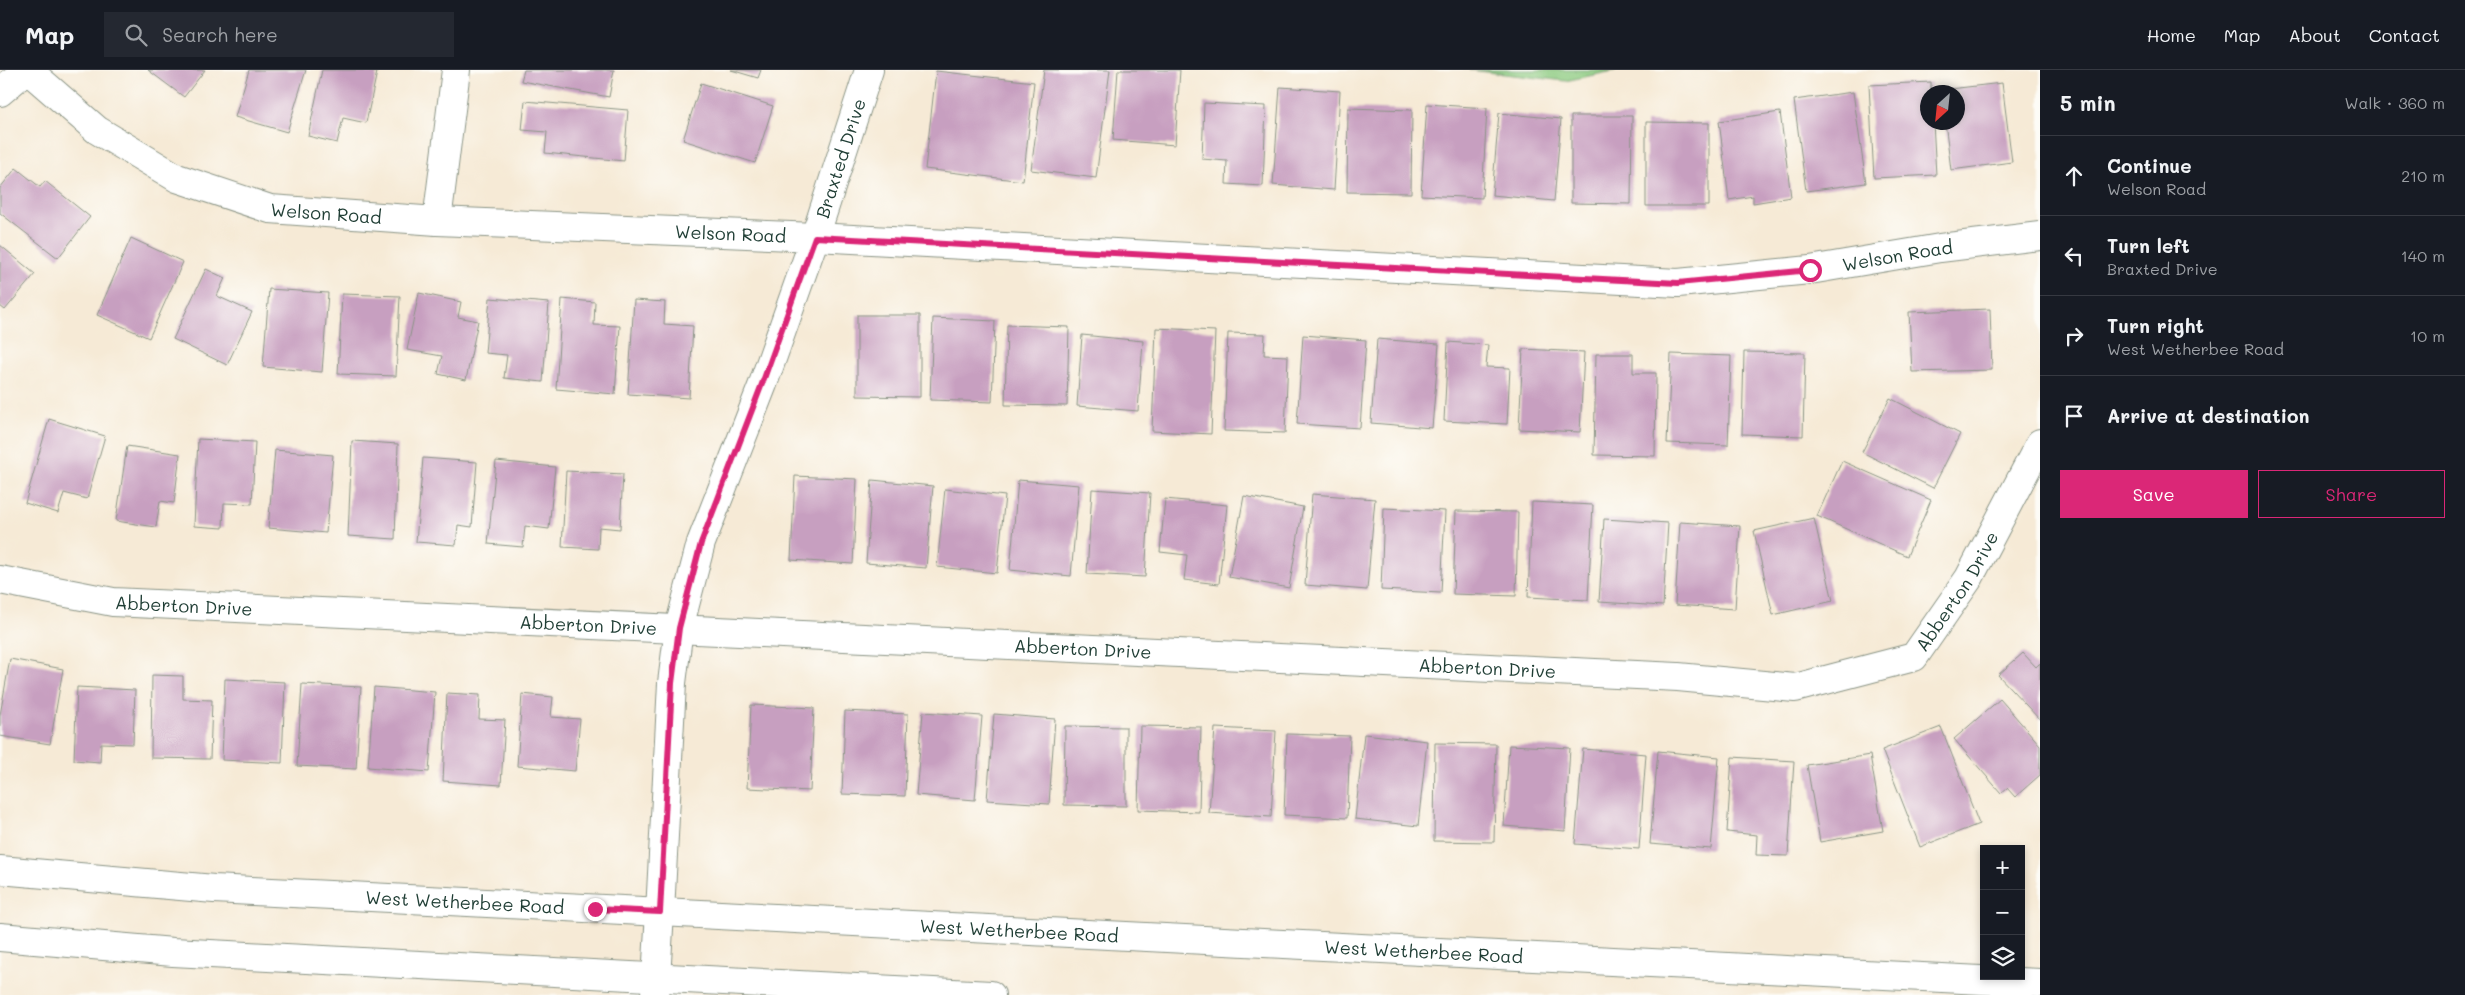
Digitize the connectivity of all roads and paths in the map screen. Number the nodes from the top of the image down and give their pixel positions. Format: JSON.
{"nodes":[{"id":1,"x":27,"y":70,"type":"edge"},
{"id":2,"x":456,"y":70,"type":"edge"},
{"id":3,"x":869,"y":70,"type":"edge"},
{"id":4,"x":0,"y":92,"type":"edge"},
{"id":5,"x":437,"y":221,"type":"junction"},
{"id":6,"x":2040,"y":236,"type":"edge"},
{"id":7,"x":815,"y":237,"type":"junction"},
{"id":8,"x":2040,"y":443,"type":"edge"},
{"id":9,"x":0,"y":580,"type":"edge"},
{"id":10,"x":679,"y":628,"type":"junction"},
{"id":11,"x":0,"y":870,"type":"edge"},
{"id":12,"x":660,"y":912,"type":"junction"},
{"id":13,"x":0,"y":937,"type":"edge"},
{"id":14,"x":2040,"y":983,"type":"edge"},
{"id":15,"x":656,"y":986,"type":"edge"},
{"id":16,"x":991,"y":995,"type":"edge"}],
"edges":[{"from":1,"to":4,"type":"street"},
{"from":1,"to":5,"type":"street","name":"Welson Road"},
{"from":2,"to":5,"type":"street"},
{"from":3,"to":7,"type":"street","name":"Braxted Drive"},
{"from":5,"to":7,"type":"street","name":"Welson Road"},
{"from":6,"to":7,"type":"street","name":"Welson Road"},
{"from":7,"to":10,"type":"street","name":"Braxted Drive"},
{"from":8,"to":10,"type":"street","name":"Abberton Drive"},
{"from":9,"to":10,"type":"street","name":"Abberton Drive"},
{"from":10,"to":12,"type":"street","name":"Braxted Drive"},
{"from":11,"to":12,"type":"street","name":"West Wetherbee Road"},
{"from":12,"to":14,"type":"street","name":"West Wetherbee Road"},
{"from":12,"to":15,"type":"street","name":"Braxted Drive"},
{"from":13,"to":15,"type":"street"},
{"from":15,"to":16,"type":"street"}]}
